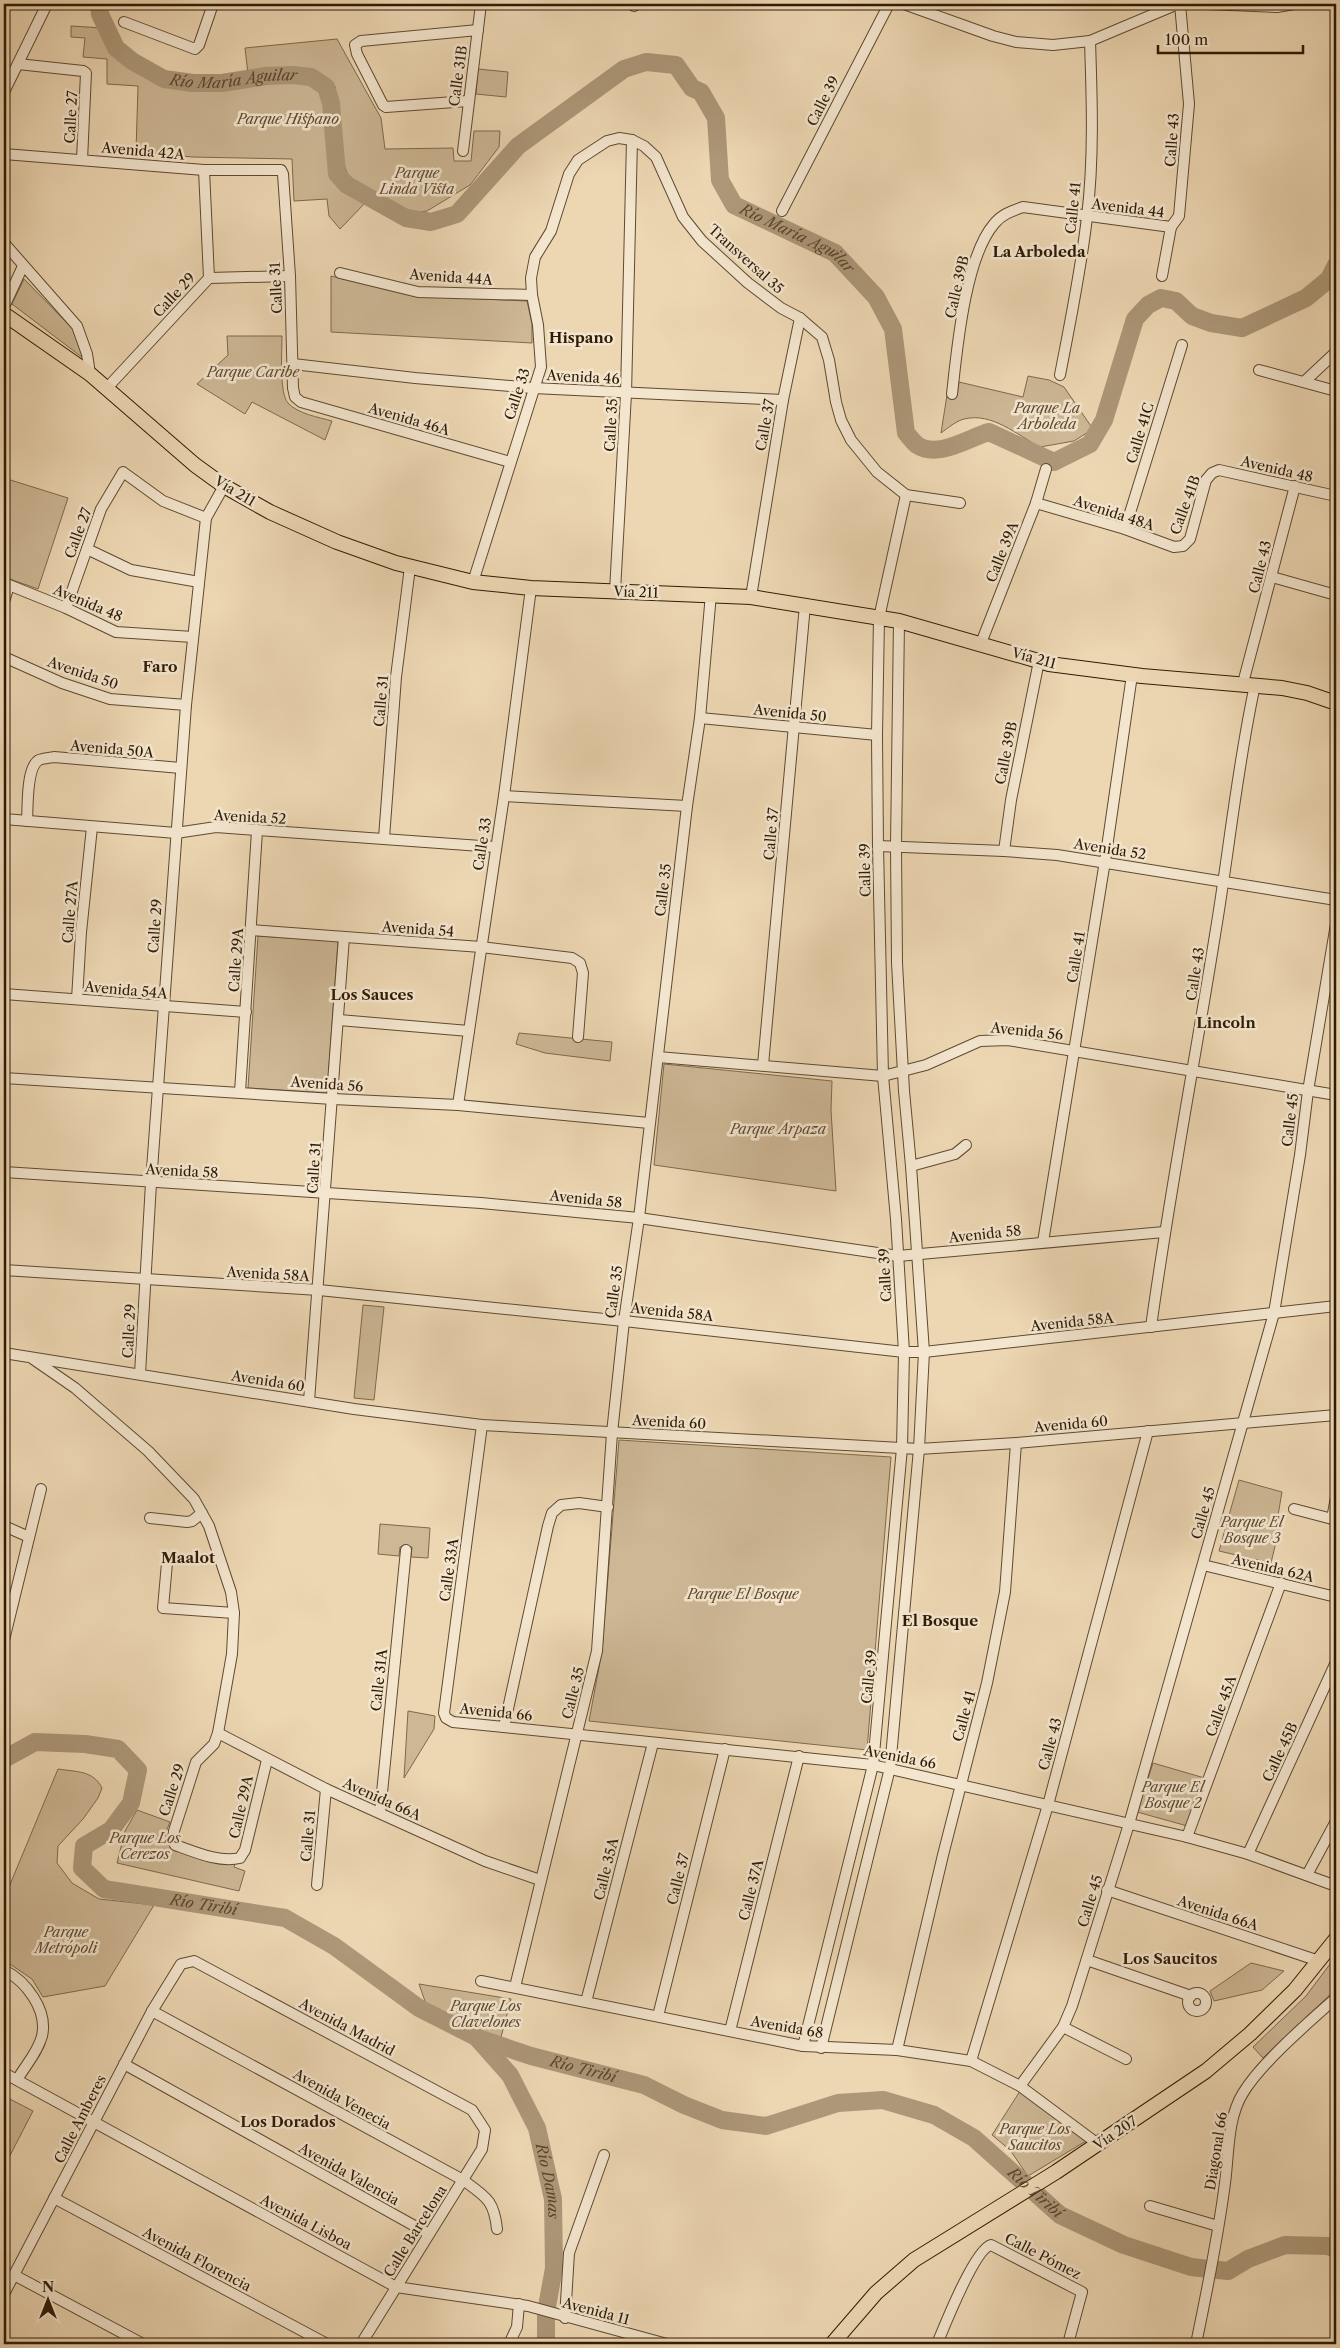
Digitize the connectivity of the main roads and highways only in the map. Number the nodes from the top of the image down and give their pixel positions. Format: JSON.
{"nodes":[{"id":1,"x":4,"y":314,"type":"edge"},
{"id":2,"x":1336,"y":703,"type":"edge"},
{"id":3,"x":1336,"y":1939,"type":"edge"},
{"id":4,"x":832,"y":2344,"type":"edge"}],
"edges":[{"from":1,"to":2,"type":"main road","name":"Vía 211"},
{"from":3,"to":4,"type":"main road","name":"Vía 207"}]}
